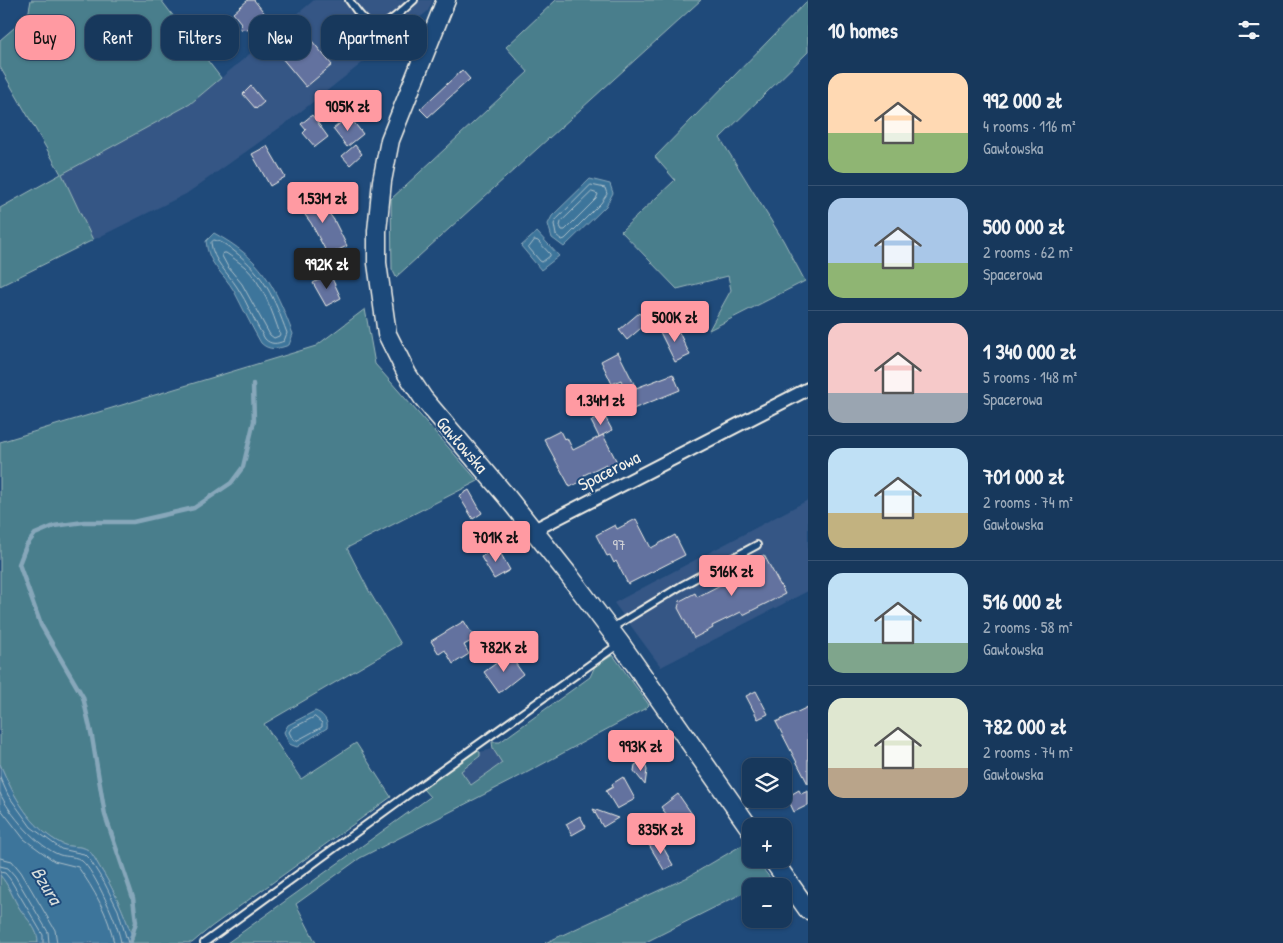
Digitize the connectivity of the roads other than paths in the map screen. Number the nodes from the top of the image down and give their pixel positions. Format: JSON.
{"nodes":[{"id":1,"x":349,"y":0,"type":"edge"},
{"id":2,"x":414,"y":0,"type":"edge"},
{"id":3,"x":446,"y":0,"type":"edge"},
{"id":4,"x":808,"y":389,"type":"edge"},
{"id":5,"x":534,"y":530,"type":"junction"},
{"id":6,"x":757,"y":545,"type":"dead end"},
{"id":7,"x":609,"y":629,"type":"junction"},
{"id":8,"x":620,"y":643,"type":"junction"},
{"id":9,"x":743,"y":818,"type":"edge"},
{"id":10,"x":778,"y":868,"type":"edge"},
{"id":11,"x":808,"y":910,"type":"edge"},
{"id":12,"x":204,"y":943,"type":"edge"}],
"edges":[{"from":1,"to":2,"type":"lane"},
{"from":3,"to":5,"type":"street","name":"Gawłowska"},
{"from":4,"to":5,"type":"street","name":"Spacerowa"},
{"from":5,"to":7,"type":"street","name":"Gawłowska"},
{"from":6,"to":7,"type":"lane"},
{"from":7,"to":8,"type":"street","name":"Gawłowska"},
{"from":8,"to":9,"type":"street","name":"Gawłowska"},
{"from":8,"to":12,"type":"lane"},
{"from":10,"to":11,"type":"street"}]}
